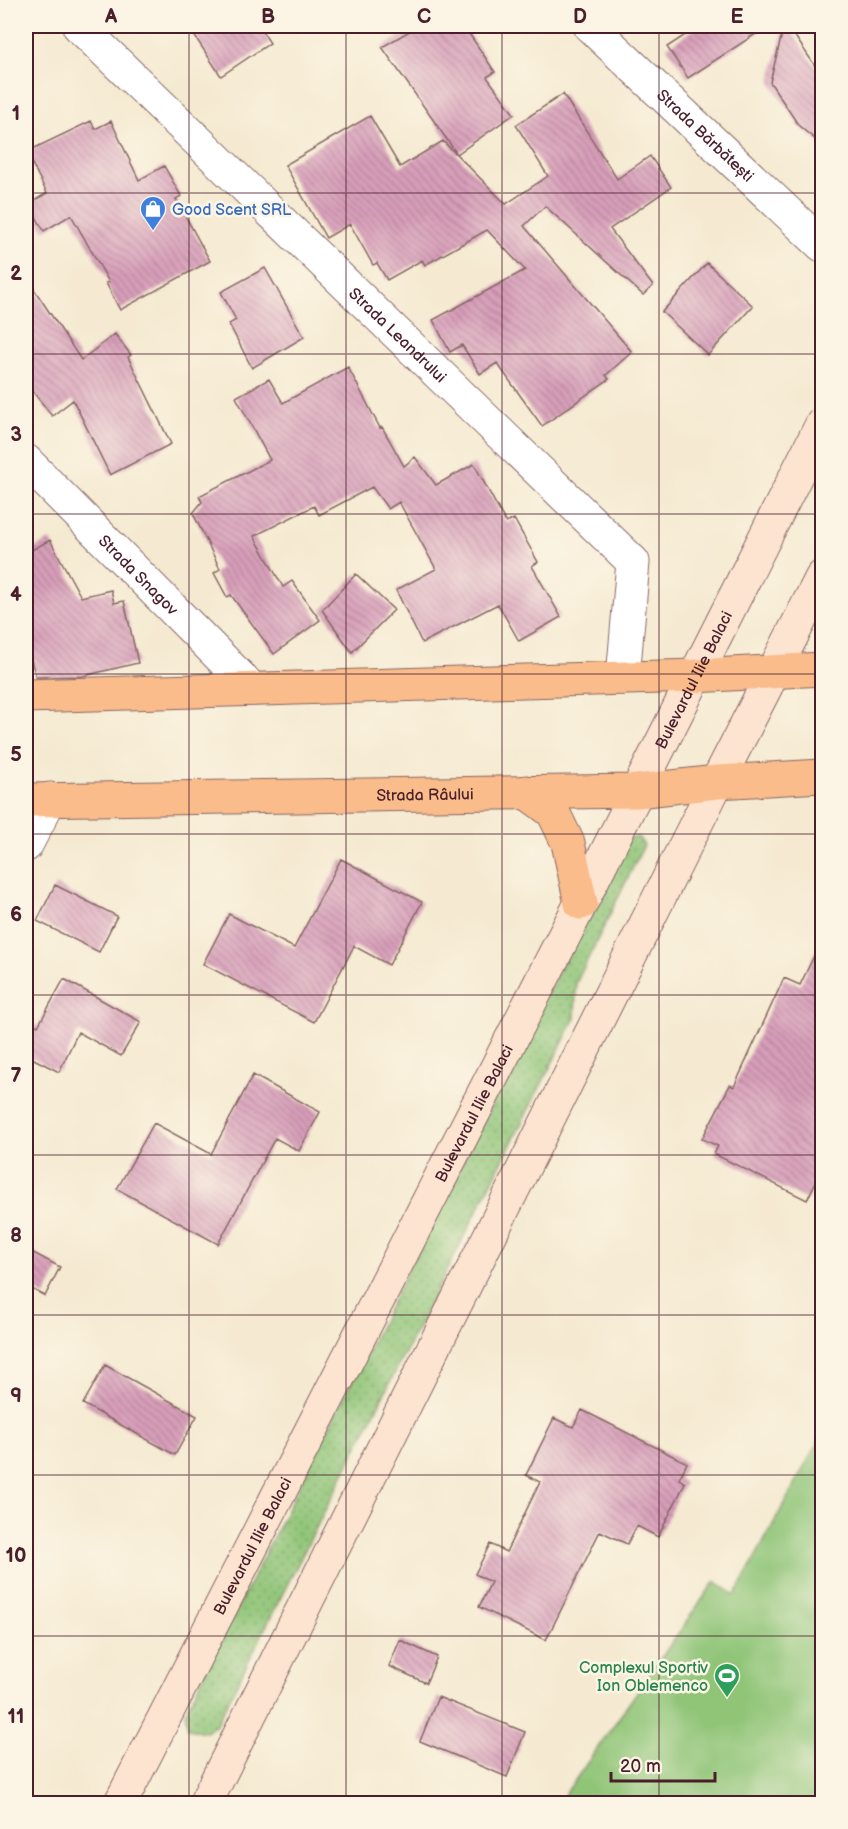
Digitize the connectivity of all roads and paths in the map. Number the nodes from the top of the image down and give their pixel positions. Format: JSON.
{"nodes":[{"id":1,"x":79,"y":26,"type":"edge"},
{"id":2,"x":590,"y":26,"type":"edge"},
{"id":3,"x":822,"y":245,"type":"edge"},
{"id":4,"x":822,"y":424,"type":"edge"},
{"id":5,"x":26,"y":461,"type":"edge"},
{"id":6,"x":822,"y":577,"type":"edge"},
{"id":7,"x":822,"y":669,"type":"edge"},
{"id":8,"x":774,"y":671,"type":"junction"},
{"id":9,"x":695,"y":676,"type":"junction"},
{"id":10,"x":623,"y":678,"type":"junction"},
{"id":11,"x":252,"y":689,"type":"junction"},
{"id":12,"x":26,"y":696,"type":"edge"},
{"id":13,"x":822,"y":776,"type":"edge"},
{"id":14,"x":717,"y":782,"type":"junction"},
{"id":15,"x":636,"y":791,"type":"junction"},
{"id":16,"x":526,"y":792,"type":"junction"},
{"id":17,"x":38,"y":799,"type":"edge"},
{"id":18,"x":26,"y":845,"type":"edge"},
{"id":19,"x":581,"y":903,"type":"junction"},
{"id":20,"x":120,"y":1803,"type":"edge"},
{"id":21,"x":205,"y":1803,"type":"edge"}],
"edges":[{"from":1,"to":10,"type":"street","name":"Strada Leandrului"},
{"from":2,"to":3,"type":"street","name":"Strada Bărbătești"},
{"from":4,"to":9,"type":"main road","name":"Bulevardul Ilie Balaci"},
{"from":5,"to":11,"type":"street","name":"Strada Snagov"},
{"from":6,"to":8,"type":"main road"},
{"from":7,"to":8,"type":"main road"},
{"from":8,"to":9,"type":"main road"},
{"from":8,"to":14,"type":"main road"},
{"from":9,"to":10,"type":"main road"},
{"from":9,"to":15,"type":"main road","name":"Bulevardul Ilie Balaci"},
{"from":10,"to":11,"type":"main road"},
{"from":11,"to":12,"type":"main road"},
{"from":13,"to":14,"type":"main road","name":"Strada Râului"},
{"from":14,"to":15,"type":"main road","name":"Strada Râului"},
{"from":14,"to":21,"type":"main road"},
{"from":15,"to":16,"type":"main road","name":"Strada Râului"},
{"from":15,"to":19,"type":"main road","name":"Bulevardul Ilie Balaci"},
{"from":16,"to":17,"type":"main road","name":"Strada Râului"},
{"from":16,"to":19,"type":"main road"},
{"from":17,"to":18,"type":"street"},
{"from":19,"to":20,"type":"main road","name":"Bulevardul Ilie Balaci"}]}
